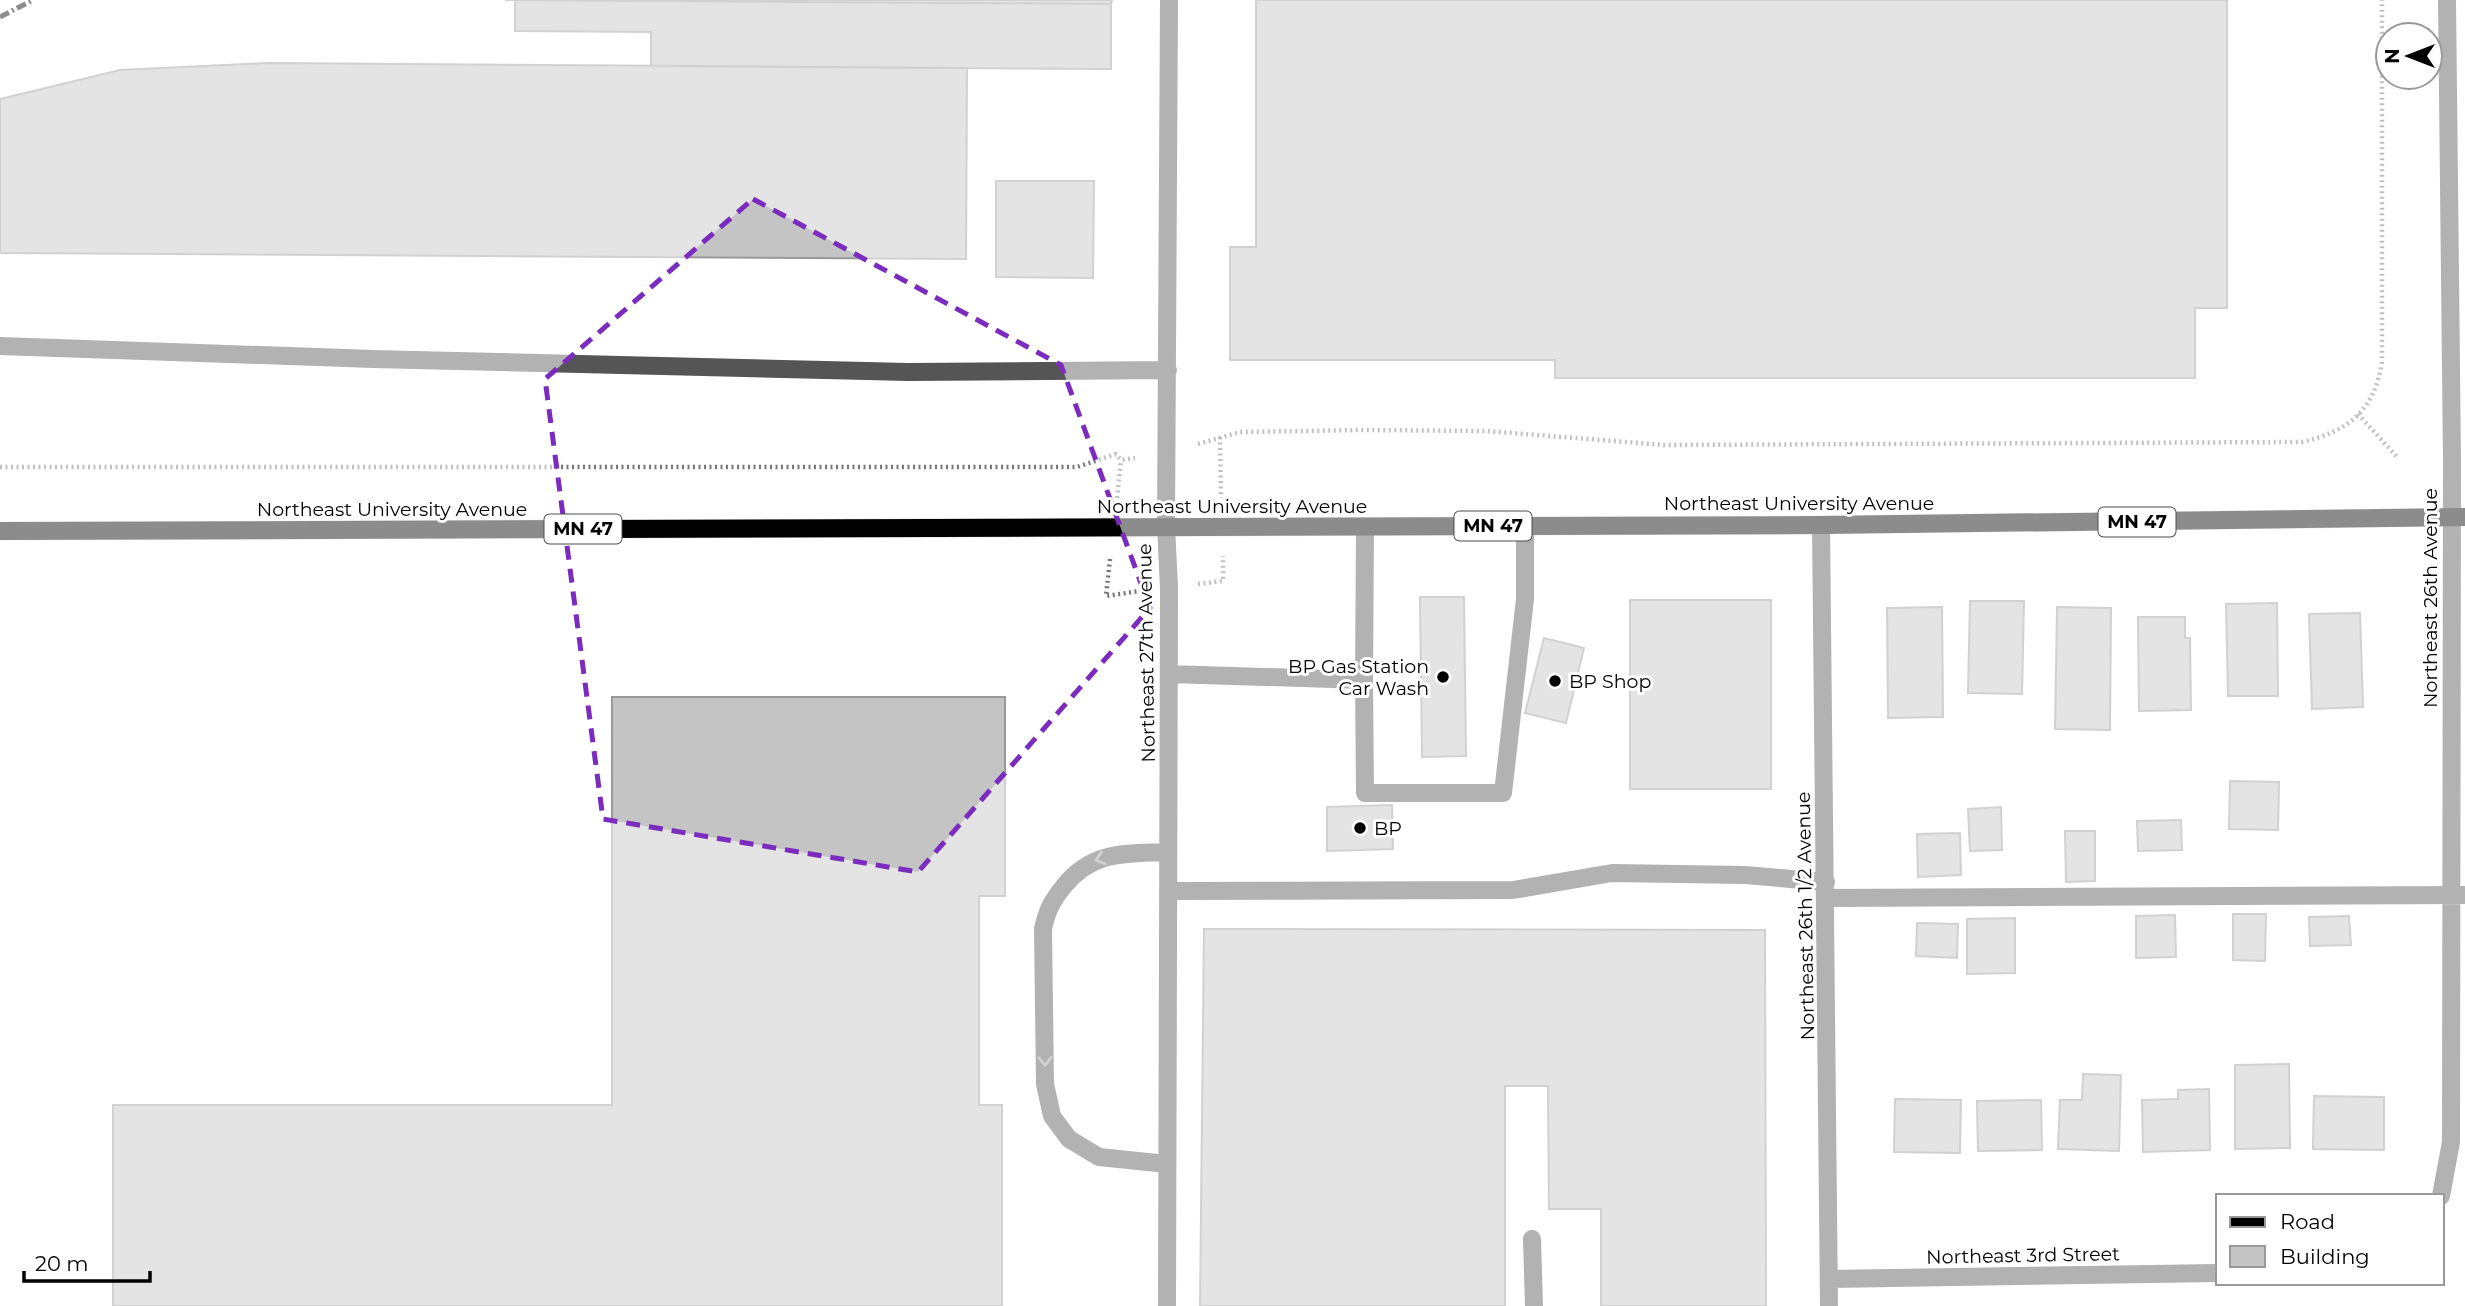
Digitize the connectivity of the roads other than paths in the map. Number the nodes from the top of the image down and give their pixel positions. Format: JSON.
{"nodes":[{"id":1,"x":1169,"y":0,"type":"edge"},
{"id":2,"x":2447,"y":0,"type":"edge"},
{"id":3,"x":2457,"y":251,"type":"edge"},
{"id":4,"x":0,"y":345,"type":"edge"},
{"id":5,"x":1168,"y":370,"type":"junction"},
{"id":6,"x":2458,"y":517,"type":"edge"},
{"id":7,"x":1166,"y":525,"type":"junction"},
{"id":8,"x":1525,"y":525,"type":"junction"},
{"id":9,"x":1821,"y":525,"type":"junction"},
{"id":10,"x":1365,"y":527,"type":"junction"},
{"id":11,"x":0,"y":531,"type":"edge"},
{"id":12,"x":1169,"y":674,"type":"junction"},
{"id":13,"x":1364,"y":680,"type":"junction"},
{"id":14,"x":1168,"y":852,"type":"junction"},
{"id":15,"x":1826,"y":890,"type":"junction"},
{"id":16,"x":1168,"y":891,"type":"junction"},
{"id":17,"x":2458,"y":895,"type":"edge"},
{"id":18,"x":1167,"y":1164,"type":"junction"},
{"id":19,"x":2441,"y":1194,"type":"edge"},
{"id":20,"x":1532,"y":1239,"type":"dead end"},
{"id":21,"x":2216,"y":1273,"type":"edge"},
{"id":22,"x":1829,"y":1279,"type":"junction"},
{"id":23,"x":1167,"y":1306,"type":"edge"},
{"id":24,"x":1534,"y":1306,"type":"edge"},
{"id":25,"x":1829,"y":1306,"type":"edge"}],
"edges":[{"from":1,"to":5,"type":"street","name":"Northeast 27th Avenue"},
{"from":2,"to":3,"type":"street","name":"Northeast 26th Avenue"},
{"from":3,"to":6,"type":"street","name":"Northeast 26th Avenue"},
{"from":4,"to":5,"type":"street"},
{"from":5,"to":7,"type":"street","name":"Northeast 27th Avenue"},
{"from":6,"to":9,"type":"main road","name":"Northeast University Avenue","number":"MN 47"},
{"from":6,"to":17,"type":"street","name":"Northeast 26th Avenue"},
{"from":7,"to":10,"type":"main road","name":"Northeast University Avenue","number":"MN 47"},
{"from":7,"to":11,"type":"main road","name":"Northeast University Avenue","number":"MN 47"},
{"from":7,"to":12,"type":"street","name":"Northeast 27th Avenue"},
{"from":8,"to":9,"type":"main road","name":"Northeast University Avenue","number":"MN 47"},
{"from":8,"to":10,"type":"main road","name":"Northeast University Avenue","number":"MN 47"},
{"from":8,"to":13,"type":"street"},
{"from":9,"to":15,"type":"street","name":"Northeast 26th 1/2 Avenue"},
{"from":10,"to":13,"type":"street"},
{"from":12,"to":13,"type":"street"},
{"from":12,"to":14,"type":"street","name":"Northeast 27th Avenue"},
{"from":14,"to":16,"type":"street","name":"Northeast 27th Avenue"},
{"from":14,"to":18,"type":"street","one_way":true},
{"from":15,"to":16,"type":"street"},
{"from":15,"to":17,"type":"street"},
{"from":15,"to":22,"type":"street","name":"Northeast 26th 1/2 Avenue"},
{"from":16,"to":18,"type":"street","name":"Northeast 27th Avenue"},
{"from":17,"to":19,"type":"street","name":"Northeast 26th Avenue"},
{"from":18,"to":23,"type":"street","name":"Northeast 27th Avenue"},
{"from":20,"to":24,"type":"street"},
{"from":21,"to":22,"type":"street","name":"Northeast 3rd Street"},
{"from":22,"to":25,"type":"street","name":"Northeast 26th 1/2 Avenue"}]}
